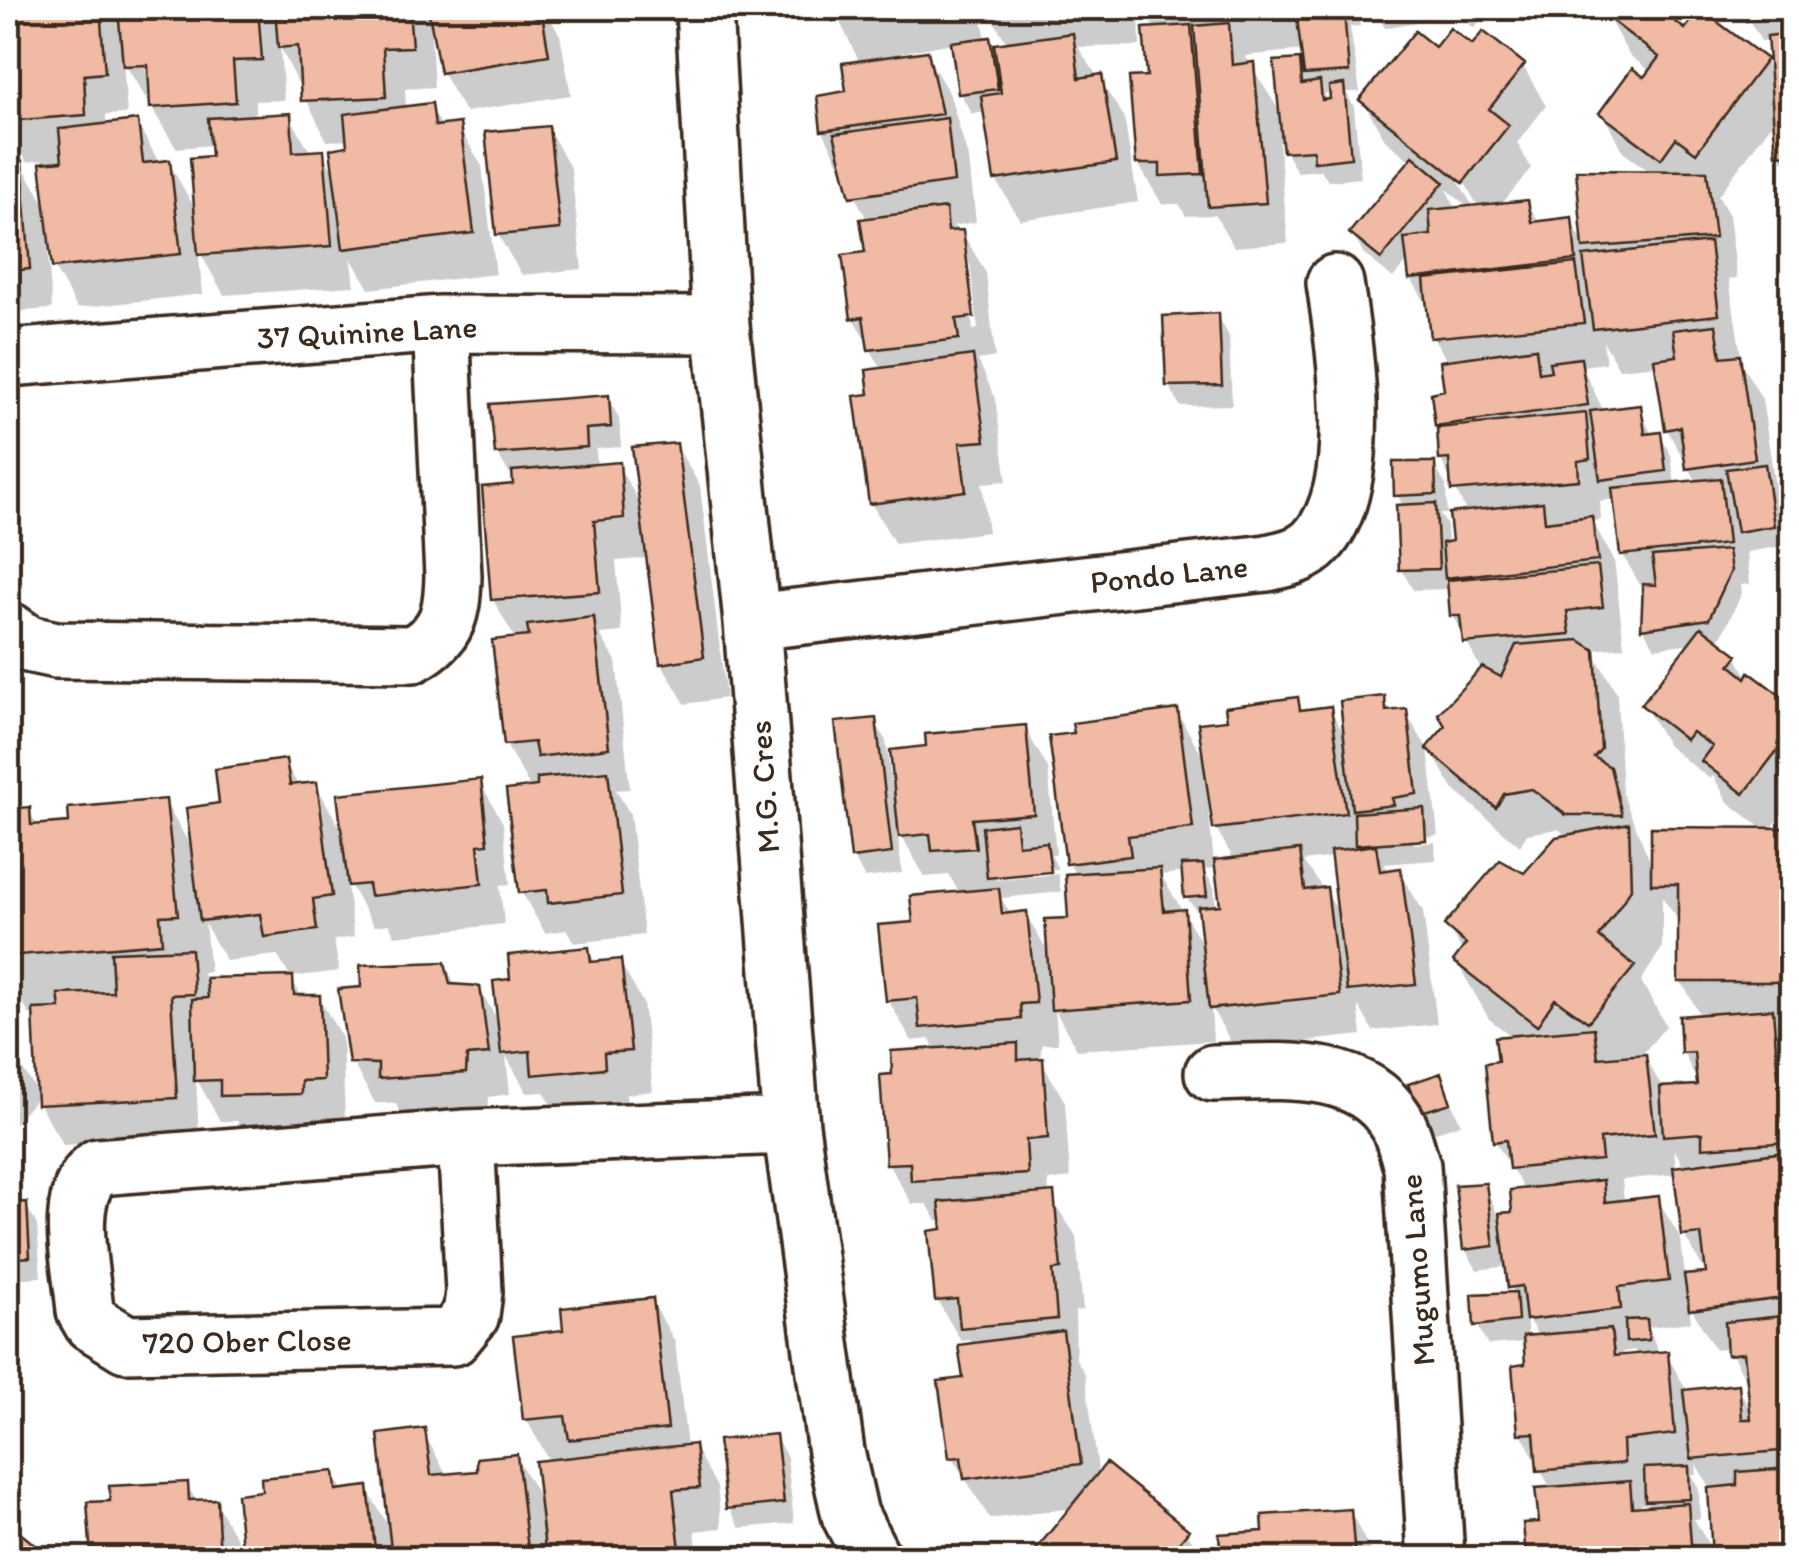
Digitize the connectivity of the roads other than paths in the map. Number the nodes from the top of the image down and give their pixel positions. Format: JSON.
{"nodes":[{"id":1,"x":704,"y":8,"type":"edge"},
{"id":2,"x":1336,"y":282,"type":"dead end"},
{"id":3,"x":441,"y":324,"type":"junction"},
{"id":4,"x":721,"y":326,"type":"junction"},
{"id":5,"x":10,"y":357,"type":"edge"},
{"id":6,"x":752,"y":622,"type":"junction"},
{"id":7,"x":8,"y":630,"type":"edge"},
{"id":8,"x":1213,"y":1072,"type":"dead end"},
{"id":9,"x":791,"y":1126,"type":"junction"},
{"id":10,"x":466,"y":1138,"type":"junction"},
{"id":11,"x":872,"y":1558,"type":"edge"},
{"id":12,"x":1436,"y":1558,"type":"edge"}],
"edges":[{"from":1,"to":4,"type":"street","name":"M.G. Cres"},
{"from":2,"to":6,"type":"street","name":"Pondo Lane"},
{"from":3,"to":4,"type":"street","name":"37 Quinine Lane"},
{"from":3,"to":5,"type":"street","name":"37 Quinine Lane"},
{"from":3,"to":7,"type":"street"},
{"from":4,"to":6,"type":"street","name":"M.G. Cres"},
{"from":6,"to":9,"type":"street","name":"M.G. Cres"},
{"from":8,"to":12,"type":"street","name":"Mugumo Lane"},
{"from":9,"to":10,"type":"street"},
{"from":9,"to":11,"type":"street","name":"M.G. Cres"},
{"from":10,"to":10,"type":"street","name":"720 Ober Close"}]}
